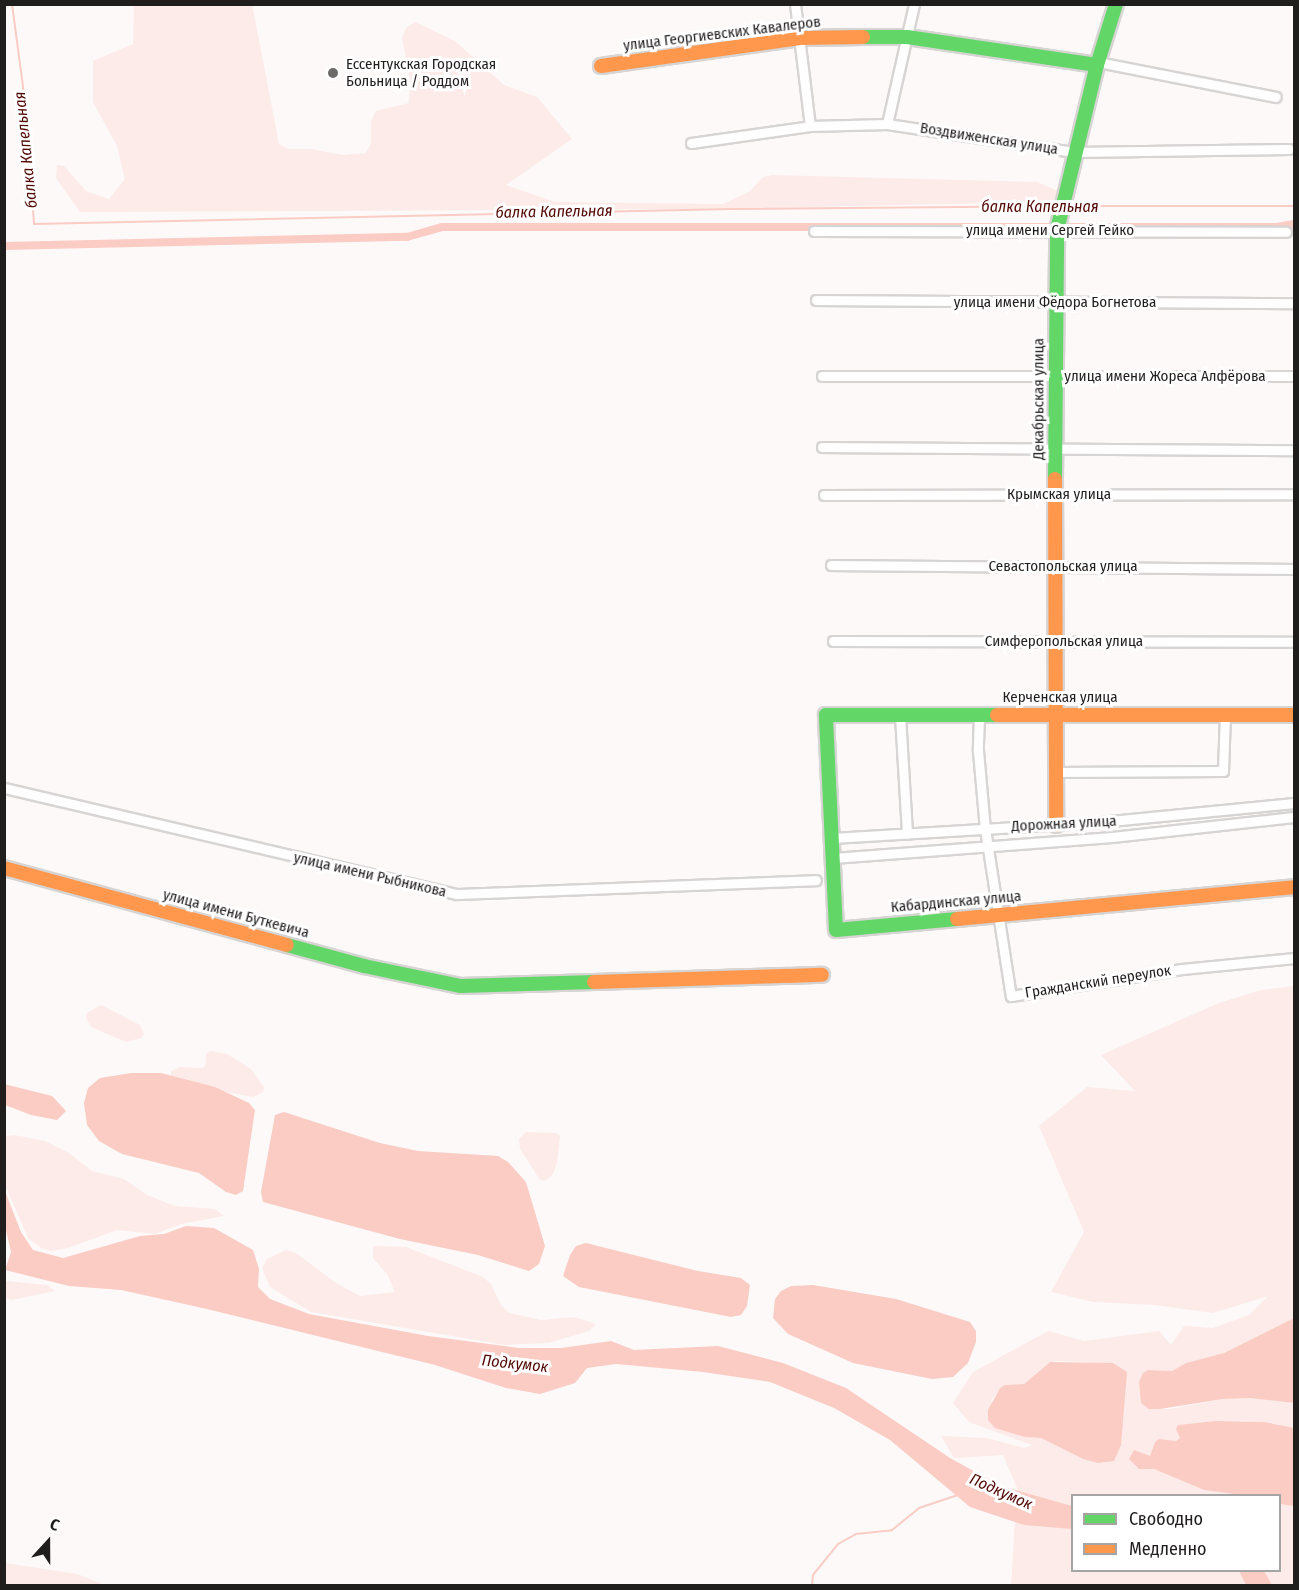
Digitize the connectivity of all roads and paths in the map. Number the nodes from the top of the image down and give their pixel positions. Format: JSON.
{"nodes":[{"id":1,"x":795,"y":4,"type":"edge"},
{"id":2,"x":914,"y":4,"type":"edge"},
{"id":3,"x":1116,"y":4,"type":"edge"},
{"id":4,"x":907,"y":37,"type":"junction"},
{"id":5,"x":800,"y":38,"type":"junction"},
{"id":6,"x":1097,"y":64,"type":"junction"},
{"id":7,"x":601,"y":66,"type":"dead end"},
{"id":8,"x":1276,"y":96,"type":"dead end"},
{"id":9,"x":887,"y":124,"type":"junction"},
{"id":10,"x":810,"y":126,"type":"junction"},
{"id":11,"x":691,"y":143,"type":"dead end"},
{"id":12,"x":1289,"y":149,"type":"dead end"},
{"id":13,"x":1074,"y":152,"type":"junction"},
{"id":14,"x":1057,"y":230,"type":"junction"},
{"id":15,"x":814,"y":231,"type":"dead end"},
{"id":16,"x":1286,"y":232,"type":"dead end"},
{"id":17,"x":816,"y":300,"type":"dead end"},
{"id":18,"x":1056,"y":303,"type":"junction"},
{"id":19,"x":1294,"y":303,"type":"edge"},
{"id":20,"x":822,"y":376,"type":"dead end"},
{"id":21,"x":1292,"y":376,"type":"dead end"},
{"id":22,"x":1056,"y":377,"type":"junction"},
{"id":23,"x":822,"y":447,"type":"dead end"},
{"id":24,"x":1055,"y":449,"type":"junction"},
{"id":25,"x":1294,"y":450,"type":"edge"},
{"id":26,"x":1294,"y":494,"type":"edge"},
{"id":27,"x":824,"y":495,"type":"dead end"},
{"id":28,"x":1055,"y":495,"type":"junction"},
{"id":29,"x":831,"y":565,"type":"dead end"},
{"id":30,"x":1054,"y":567,"type":"junction"},
{"id":31,"x":1294,"y":569,"type":"edge"},
{"id":32,"x":833,"y":641,"type":"dead end"},
{"id":33,"x":1055,"y":642,"type":"junction"},
{"id":34,"x":1294,"y":642,"type":"edge"},
{"id":35,"x":826,"y":715,"type":"joint"},
{"id":36,"x":900,"y":715,"type":"junction"},
{"id":37,"x":979,"y":715,"type":"junction"},
{"id":38,"x":1056,"y":715,"type":"junction"},
{"id":39,"x":1225,"y":715,"type":"junction"},
{"id":40,"x":1294,"y":715,"type":"edge"},
{"id":41,"x":1055,"y":772,"type":"junction"},
{"id":42,"x":4,"y":788,"type":"edge"},
{"id":43,"x":1294,"y":802,"type":"edge"},
{"id":44,"x":1294,"y":817,"type":"edge"},
{"id":45,"x":1056,"y":825,"type":"junction"},
{"id":46,"x":985,"y":828,"type":"junction"},
{"id":47,"x":907,"y":834,"type":"junction"},
{"id":48,"x":832,"y":838,"type":"junction"},
{"id":49,"x":988,"y":848,"type":"junction"},
{"id":50,"x":833,"y":858,"type":"junction"},
{"id":51,"x":4,"y":868,"type":"edge"},
{"id":52,"x":816,"y":880,"type":"dead end"},
{"id":53,"x":1294,"y":887,"type":"edge"},
{"id":54,"x":999,"y":915,"type":"junction"},
{"id":55,"x":1294,"y":958,"type":"edge"},
{"id":56,"x":822,"y":975,"type":"dead end"}],
"edges":[{"from":1,"to":5,"type":"street"},
{"from":2,"to":4,"type":"street"},
{"from":3,"to":6,"type":"street"},
{"from":4,"to":5,"type":"street","name":"улица Георгиевских Кавалеров"},
{"from":4,"to":6,"type":"street","name":"улица Георгиевских Кавалеров"},
{"from":4,"to":9,"type":"street"},
{"from":5,"to":7,"type":"street","name":"улица Георгиевских Кавалеров"},
{"from":5,"to":10,"type":"street"},
{"from":6,"to":8,"type":"street","name":"улица Георгиевских Кавалеров"},
{"from":6,"to":13,"type":"street"},
{"from":9,"to":10,"type":"street","name":"Воздвиженская улица"},
{"from":9,"to":13,"type":"street","name":"Воздвиженская улица"},
{"from":10,"to":11,"type":"street","name":"Воздвиженская улица"},
{"from":12,"to":13,"type":"street","name":"Воздвиженская улица"},
{"from":13,"to":14,"type":"street","name":"Декабрьская улица"},
{"from":14,"to":15,"type":"street","name":"улица имени Сергей Гейко"},
{"from":14,"to":16,"type":"street","name":"улица имени Сергей Гейко"},
{"from":14,"to":18,"type":"street","name":"Декабрьская улица"},
{"from":17,"to":18,"type":"street","name":"улица имени Фёдора Богнетова"},
{"from":18,"to":19,"type":"street","name":"улица имени Фёдора Богнетова"},
{"from":18,"to":22,"type":"street","name":"Декабрьская улица"},
{"from":20,"to":22,"type":"street","name":"улица имени Жореса Алфёрова"},
{"from":21,"to":22,"type":"street","name":"улица имени Жореса Алфёрова"},
{"from":22,"to":24,"type":"street","name":"Декабрьская улица"},
{"from":23,"to":24,"type":"street"},
{"from":24,"to":25,"type":"street"},
{"from":24,"to":28,"type":"street","name":"Декабрьская улица"},
{"from":26,"to":28,"type":"street","name":"Крымская улица"},
{"from":27,"to":28,"type":"street","name":"Крымская улица"},
{"from":28,"to":30,"type":"street","name":"Декабрьская улица"},
{"from":29,"to":30,"type":"street","name":"Севастопольская улица"},
{"from":30,"to":31,"type":"street","name":"Севастопольская улица"},
{"from":30,"to":33,"type":"street","name":"Декабрьская улица"},
{"from":32,"to":33,"type":"street","name":"Симферопольская улица"},
{"from":33,"to":34,"type":"street","name":"Симферопольская улица"},
{"from":33,"to":38,"type":"street","name":"Декабрьская улица"},
{"from":35,"to":36,"type":"street","name":"Керченская улица"},
{"from":35,"to":48,"type":"street","name":"Кабардинская улица"},
{"from":36,"to":37,"type":"street","name":"Керченская улица"},
{"from":36,"to":47,"type":"street"},
{"from":37,"to":38,"type":"street","name":"Керченская улица"},
{"from":37,"to":46,"type":"street","name":"Гражданский переулок"},
{"from":38,"to":39,"type":"street","name":"Керченская улица"},
{"from":38,"to":41,"type":"street","name":"Декабрьская улица"},
{"from":39,"to":40,"type":"street","name":"Керченская улица"},
{"from":39,"to":41,"type":"street"},
{"from":41,"to":45,"type":"street","name":"Декабрьская улица"},
{"from":42,"to":52,"type":"street","name":"улица имени Рыбникова"},
{"from":43,"to":45,"type":"street","name":"Дорожная улица"},
{"from":44,"to":49,"type":"street","name":"Дорожная улица"},
{"from":45,"to":46,"type":"street","name":"Дорожная улица"},
{"from":46,"to":47,"type":"street","name":"Дорожная улица"},
{"from":46,"to":49,"type":"street","name":"Гражданский переулок"},
{"from":47,"to":48,"type":"street","name":"Дорожная улица"},
{"from":48,"to":50,"type":"street","name":"Кабардинская улица"},
{"from":49,"to":50,"type":"street","name":"Дорожная улица"},
{"from":49,"to":54,"type":"street","name":"Гражданский переулок"},
{"from":50,"to":54,"type":"street","name":"Кабардинская улица"},
{"from":51,"to":56,"type":"street","name":"улица имени Буткевича"},
{"from":53,"to":54,"type":"street","name":"Кабардинская улица"},
{"from":54,"to":55,"type":"street","name":"Гражданский переулок"}]}
